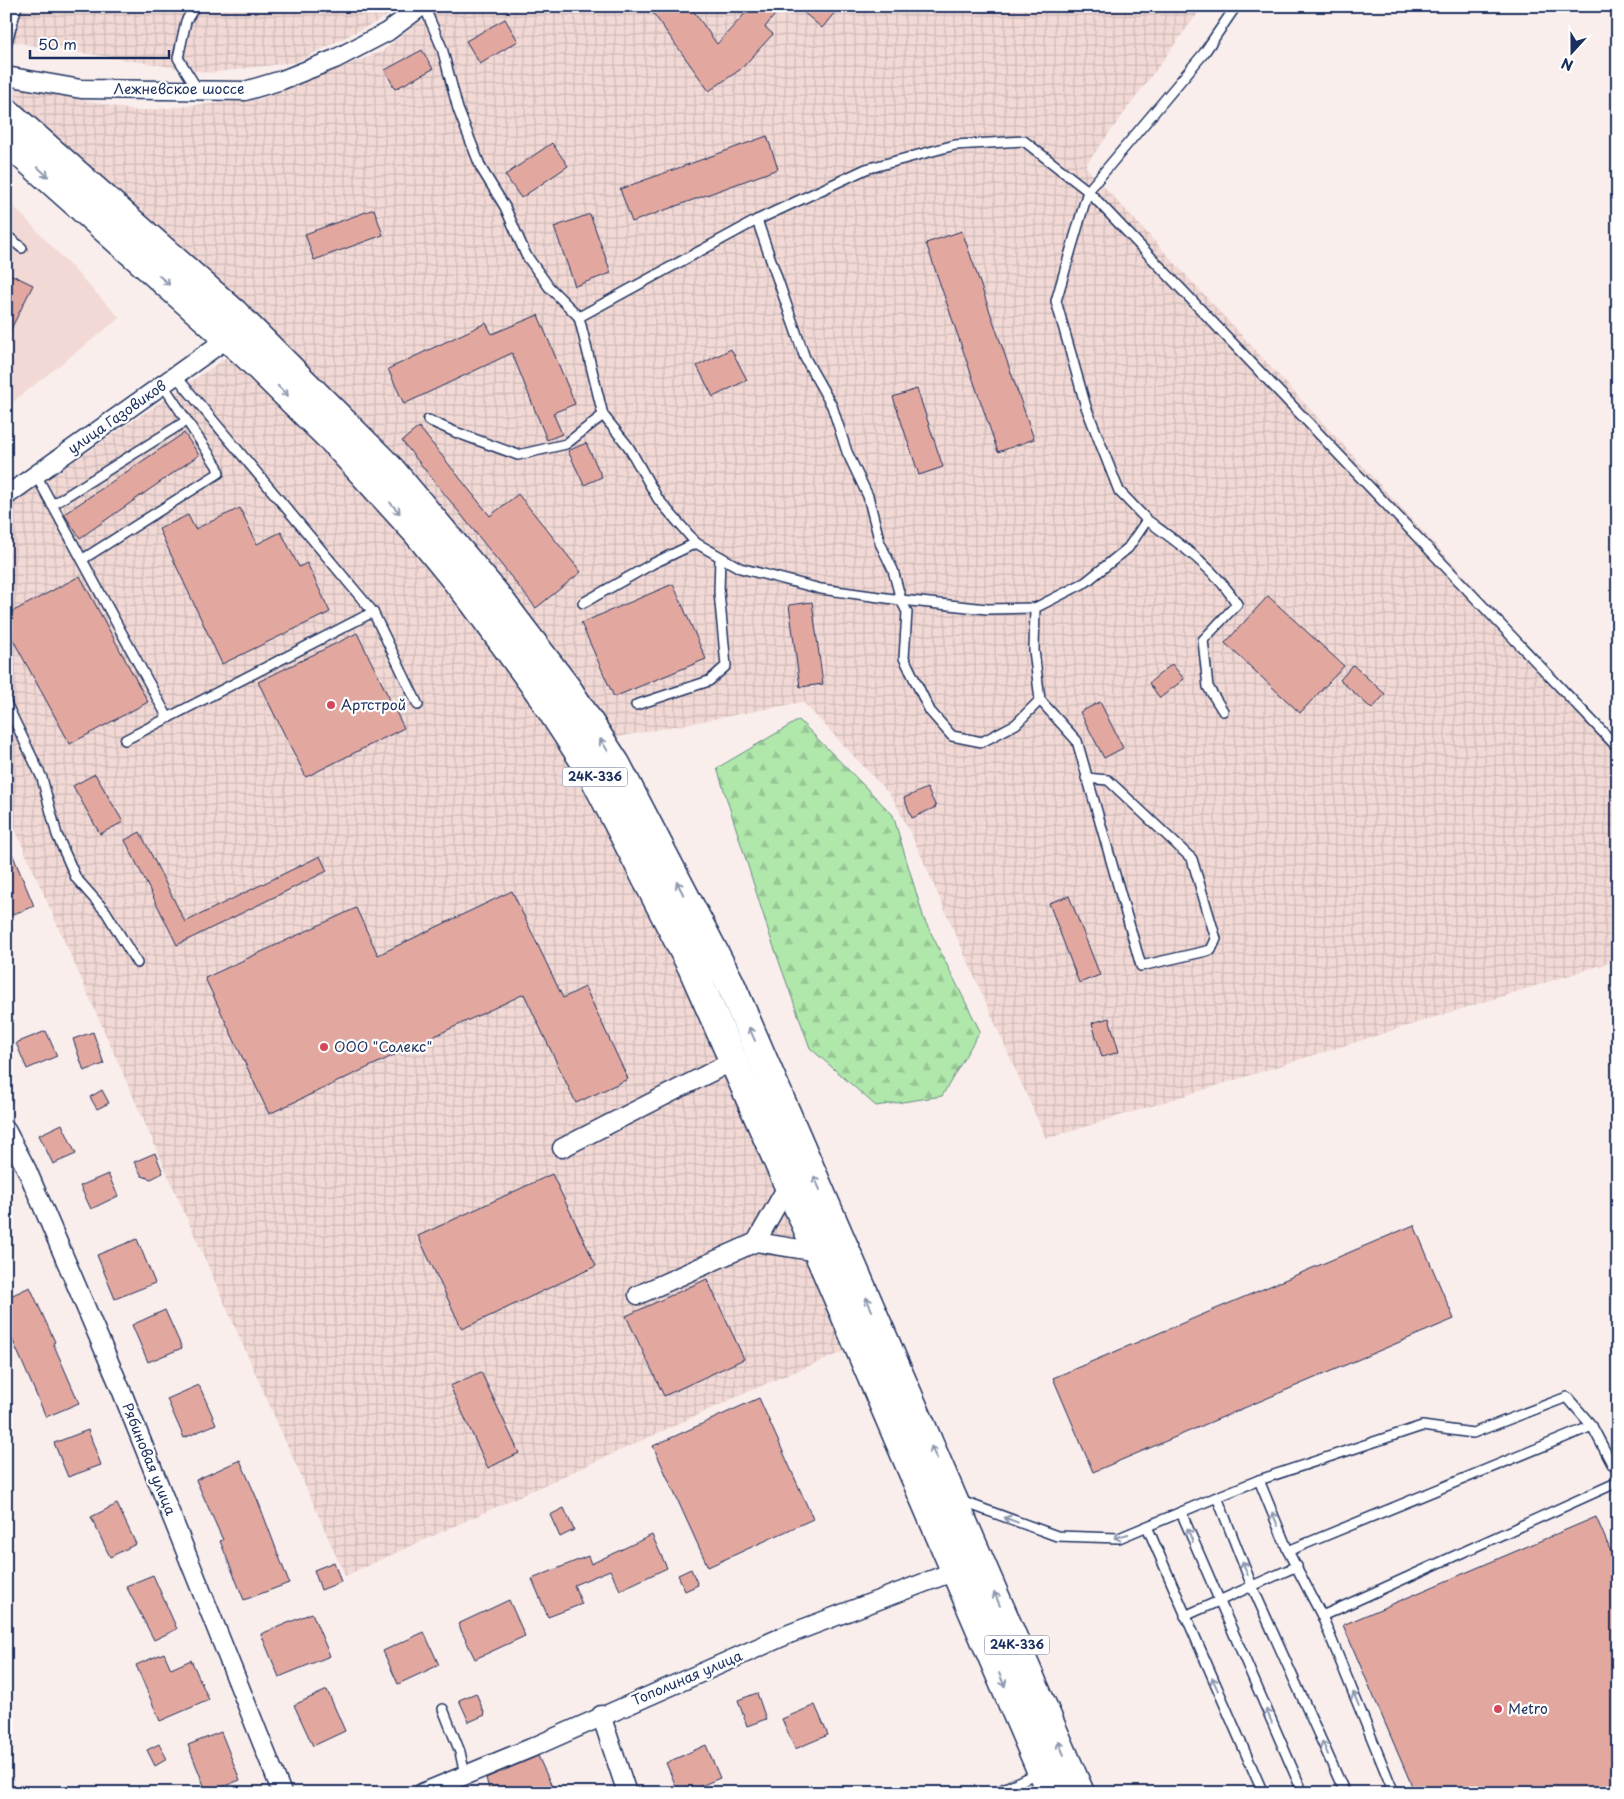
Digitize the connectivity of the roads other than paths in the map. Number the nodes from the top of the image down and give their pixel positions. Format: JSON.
{"nodes":[{"id":1,"x":194,"y":6,"type":"edge"},
{"id":2,"x":423,"y":6,"type":"edge"},
{"id":3,"x":1236,"y":6,"type":"edge"},
{"id":4,"x":13,"y":10,"type":"edge"},
{"id":5,"x":6,"y":45,"type":"edge"},
{"id":6,"x":6,"y":76,"type":"edge"},
{"id":7,"x":198,"y":90,"type":"junction"},
{"id":8,"x":6,"y":112,"type":"edge"},
{"id":9,"x":6,"y":140,"type":"edge"},
{"id":10,"x":1088,"y":191,"type":"junction"},
{"id":11,"x":757,"y":220,"type":"junction"},
{"id":12,"x":6,"y":234,"type":"edge"},
{"id":13,"x":22,"y":248,"type":"dead end"},
{"id":14,"x":579,"y":317,"type":"junction"},
{"id":15,"x":228,"y":338,"type":"junction"},
{"id":16,"x":169,"y":381,"type":"junction"},
{"id":17,"x":603,"y":415,"type":"junction"},
{"id":18,"x":428,"y":420,"type":"dead end"},
{"id":19,"x":186,"y":421,"type":"junction"},
{"id":20,"x":36,"y":475,"type":"junction"},
{"id":21,"x":6,"y":496,"type":"edge"},
{"id":22,"x":52,"y":505,"type":"junction"},
{"id":23,"x":1147,"y":520,"type":"junction"},
{"id":24,"x":696,"y":543,"type":"junction"},
{"id":25,"x":720,"y":557,"type":"junction"},
{"id":26,"x":83,"y":559,"type":"junction"},
{"id":27,"x":901,"y":600,"type":"junction"},
{"id":28,"x":582,"y":603,"type":"dead end"},
{"id":29,"x":1035,"y":608,"type":"junction"},
{"id":30,"x":373,"y":612,"type":"junction"},
{"id":31,"x":1040,"y":700,"type":"junction"},
{"id":32,"x":6,"y":704,"type":"edge"},
{"id":33,"x":418,"y":705,"type":"dead end"},
{"id":34,"x":636,"y":705,"type":"dead end"},
{"id":35,"x":1223,"y":711,"type":"dead end"},
{"id":36,"x":168,"y":718,"type":"junction"},
{"id":37,"x":125,"y":740,"type":"dead end"},
{"id":38,"x":1618,"y":748,"type":"edge"},
{"id":39,"x":1086,"y":778,"type":"junction"},
{"id":40,"x":136,"y":962,"type":"dead end"},
{"id":41,"x":733,"y":1061,"type":"junction"},
{"id":42,"x":6,"y":1130,"type":"edge"},
{"id":43,"x":562,"y":1148,"type":"dead end"},
{"id":44,"x":788,"y":1185,"type":"junction"},
{"id":45,"x":756,"y":1242,"type":"junction"},
{"id":46,"x":818,"y":1252,"type":"junction"},
{"id":47,"x":638,"y":1295,"type":"dead end"},
{"id":48,"x":1592,"y":1426,"type":"junction"},
{"id":49,"x":1618,"y":1469,"type":"edge"},
{"id":50,"x":1259,"y":1480,"type":"junction"},
{"id":51,"x":1618,"y":1482,"type":"edge"},
{"id":52,"x":1217,"y":1497,"type":"junction"},
{"id":53,"x":954,"y":1498,"type":"junction"},
{"id":54,"x":1181,"y":1512,"type":"junction"},
{"id":55,"x":1149,"y":1531,"type":"dead end"},
{"id":56,"x":1288,"y":1551,"type":"junction"},
{"id":57,"x":1297,"y":1566,"type":"junction"},
{"id":58,"x":955,"y":1571,"type":"junction"},
{"id":59,"x":1252,"y":1586,"type":"junction"},
{"id":60,"x":1218,"y":1601,"type":"junction"},
{"id":61,"x":1185,"y":1616,"type":"junction"},
{"id":62,"x":1322,"y":1616,"type":"junction"},
{"id":63,"x":443,"y":1710,"type":"dead end"},
{"id":64,"x":601,"y":1715,"type":"junction"},
{"id":65,"x":465,"y":1775,"type":"junction"},
{"id":66,"x":1046,"y":1782,"type":"edge"},
{"id":67,"x":282,"y":1793,"type":"edge"},
{"id":68,"x":422,"y":1793,"type":"edge"},
{"id":69,"x":627,"y":1793,"type":"edge"},
{"id":70,"x":996,"y":1793,"type":"edge"},
{"id":71,"x":1080,"y":1793,"type":"edge"},
{"id":72,"x":1263,"y":1793,"type":"edge"},
{"id":73,"x":1303,"y":1793,"type":"edge"},
{"id":74,"x":1345,"y":1793,"type":"edge"},
{"id":75,"x":1394,"y":1793,"type":"edge"}],
"edges":[{"from":1,"to":7,"type":"lane"},
{"from":2,"to":7,"type":"street","name":"Лежневское шоссе"},
{"from":2,"to":14,"type":"lane"},
{"from":3,"to":10,"type":"lane"},
{"from":4,"to":5,"type":"lane"},
{"from":6,"to":7,"type":"street","name":"Лежневское шоссе"},
{"from":53,"to":8,"type":"main road","number":"24К-336","one_way":true},
{"from":9,"to":15,"type":"main road","number":"24К-336","one_way":true},
{"from":10,"to":11,"type":"lane"},
{"from":10,"to":23,"type":"lane"},
{"from":10,"to":38,"type":"lane"},
{"from":11,"to":14,"type":"lane"},
{"from":11,"to":27,"type":"lane"},
{"from":12,"to":13,"type":"lane"},
{"from":14,"to":17,"type":"lane"},
{"from":15,"to":16,"type":"street","name":"улица Газовиков"},
{"from":15,"to":41,"type":"main road","number":"24К-336","one_way":true},
{"from":16,"to":19,"type":"lane"},
{"from":16,"to":20,"type":"street","name":"улица Газовиков"},
{"from":16,"to":30,"type":"lane"},
{"from":17,"to":18,"type":"lane"},
{"from":17,"to":24,"type":"lane"},
{"from":19,"to":22,"type":"lane"},
{"from":19,"to":26,"type":"lane"},
{"from":20,"to":21,"type":"street","name":"улица Газовиков"},
{"from":20,"to":22,"type":"lane"},
{"from":22,"to":26,"type":"lane"},
{"from":23,"to":29,"type":"lane"},
{"from":23,"to":35,"type":"lane"},
{"from":24,"to":25,"type":"lane"},
{"from":24,"to":28,"type":"lane"},
{"from":25,"to":27,"type":"lane"},
{"from":25,"to":34,"type":"lane"},
{"from":26,"to":36,"type":"lane"},
{"from":27,"to":29,"type":"lane"},
{"from":27,"to":31,"type":"lane"},
{"from":29,"to":31,"type":"lane"},
{"from":30,"to":33,"type":"lane"},
{"from":30,"to":36,"type":"lane"},
{"from":31,"to":39,"type":"lane"},
{"from":32,"to":40,"type":"lane"},
{"from":36,"to":37,"type":"lane"},
{"from":39,"to":39,"type":"lane"},
{"from":41,"to":43,"type":"street"},
{"from":41,"to":44,"type":"main road","number":"24К-336"},
{"from":42,"to":67,"type":"street","name":"Рябиновая улица"},
{"from":44,"to":45,"type":"street"},
{"from":44,"to":46,"type":"main road","number":"24К-336"},
{"from":45,"to":46,"type":"street"},
{"from":45,"to":47,"type":"street"},
{"from":46,"to":58,"type":"main road","number":"24К-336"},
{"from":48,"to":49,"type":"lane"},
{"from":48,"to":50,"type":"lane"},
{"from":48,"to":56,"type":"lane"},
{"from":50,"to":52,"type":"lane"},
{"from":56,"to":50,"type":"lane","one_way":true},
{"from":51,"to":62,"type":"lane"},
{"from":52,"to":54,"type":"lane"},
{"from":59,"to":52,"type":"lane","one_way":true},
{"from":54,"to":53,"type":"lane","one_way":true},
{"from":71,"to":53,"type":"main road","number":"24К-336","one_way":true},
{"from":60,"to":54,"type":"lane","one_way":true},
{"from":55,"to":61,"type":"lane"},
{"from":56,"to":57,"type":"lane"},
{"from":57,"to":59,"type":"lane"},
{"from":57,"to":62,"type":"lane"},
{"from":58,"to":64,"type":"street","name":"Тополиная улица"},
{"from":58,"to":66,"type":"main road","number":"24К-336","one_way":true},
{"from":59,"to":60,"type":"lane"},
{"from":74,"to":59,"type":"lane","one_way":true},
{"from":60,"to":61,"type":"lane"},
{"from":73,"to":60,"type":"lane","one_way":true},
{"from":72,"to":61,"type":"lane","one_way":true},
{"from":75,"to":62,"type":"lane","one_way":true},
{"from":63,"to":65,"type":"lane"},
{"from":64,"to":65,"type":"street","name":"Тополиная улица"},
{"from":64,"to":69,"type":"street"},
{"from":65,"to":68,"type":"street","name":"Тополиная улица"},
{"from":66,"to":70,"type":"lane"}]}
